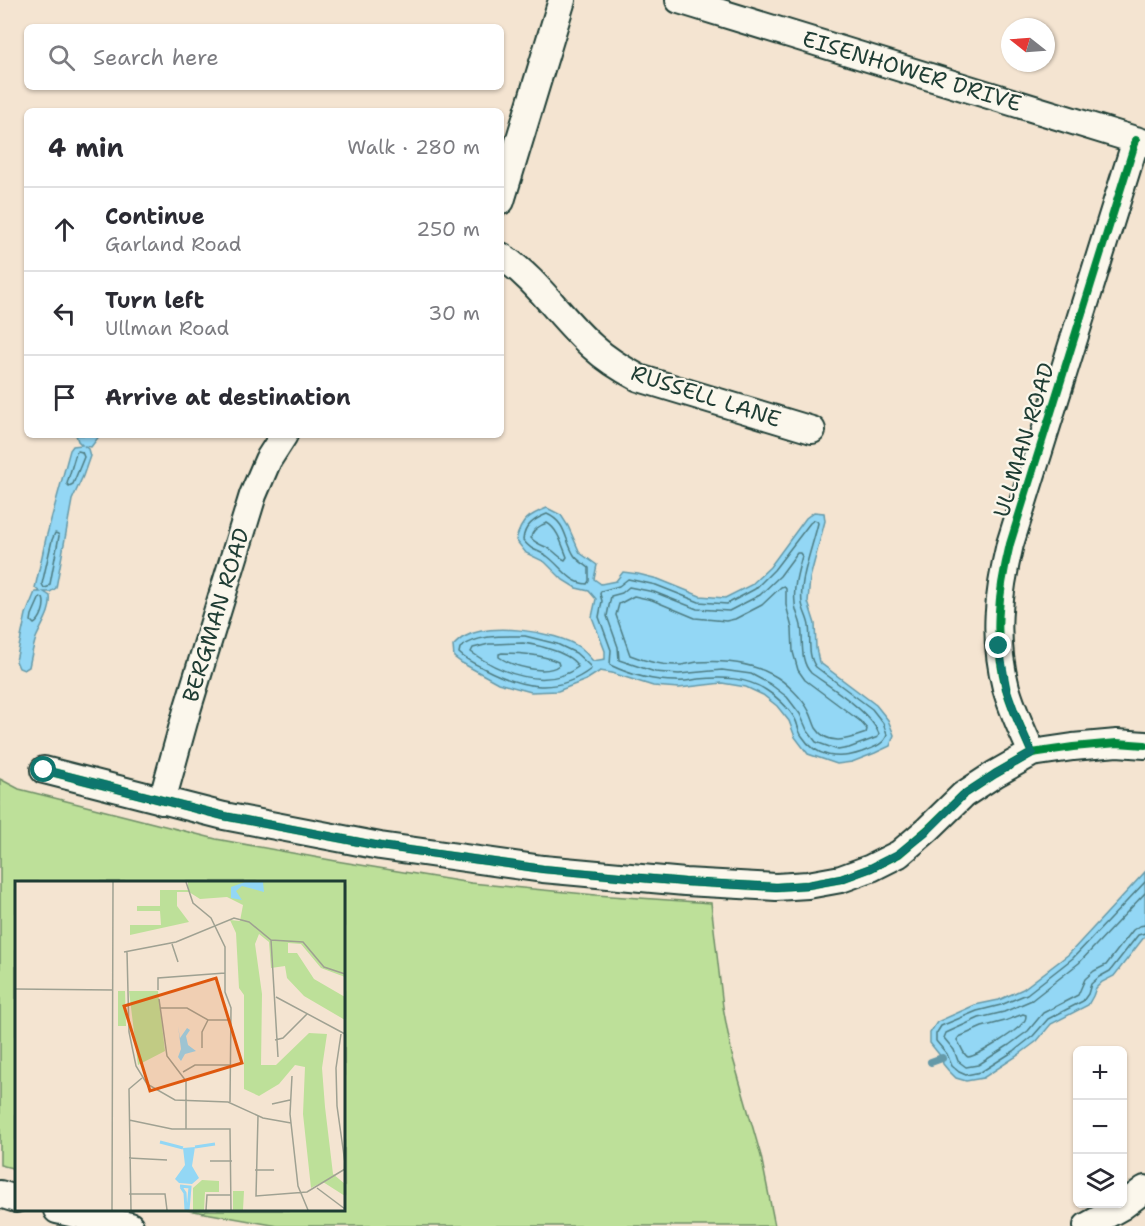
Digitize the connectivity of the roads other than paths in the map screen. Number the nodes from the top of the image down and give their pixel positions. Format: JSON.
{"nodes":[{"id":1,"x":562,"y":0,"type":"edge"},
{"id":2,"x":679,"y":0,"type":"edge"},
{"id":3,"x":1140,"y":142,"type":"edge"},
{"id":4,"x":504,"y":191,"type":"edge"},
{"id":5,"x":504,"y":258,"type":"edge"},
{"id":6,"x":812,"y":430,"type":"dead end"},
{"id":7,"x":282,"y":438,"type":"edge"},
{"id":8,"x":1145,"y":745,"type":"edge"},
{"id":9,"x":1032,"y":753,"type":"junction"},
{"id":10,"x":44,"y":770,"type":"dead end"},
{"id":11,"x":162,"y":801,"type":"junction"},
{"id":12,"x":1145,"y":1189,"type":"edge"},
{"id":13,"x":0,"y":1194,"type":"edge"},
{"id":14,"x":15,"y":1199,"type":"edge"},
{"id":15,"x":66,"y":1211,"type":"edge"},
{"id":16,"x":130,"y":1226,"type":"edge"},
{"id":17,"x":1087,"y":1226,"type":"edge"}],
"edges":[{"from":1,"to":4,"type":"street"},
{"from":2,"to":3,"type":"street","name":"EISENHOWER DRIVE"},
{"from":3,"to":9,"type":"street","name":"ULLMAN ROAD"},
{"from":5,"to":6,"type":"street","name":"RUSSELL LANE"},
{"from":7,"to":11,"type":"street","name":"BERGMAN ROAD"},
{"from":8,"to":9,"type":"street"},
{"from":9,"to":11,"type":"street"},
{"from":10,"to":11,"type":"street"},
{"from":12,"to":17,"type":"street"},
{"from":13,"to":14,"type":"street"},
{"from":15,"to":16,"type":"street"}]}
